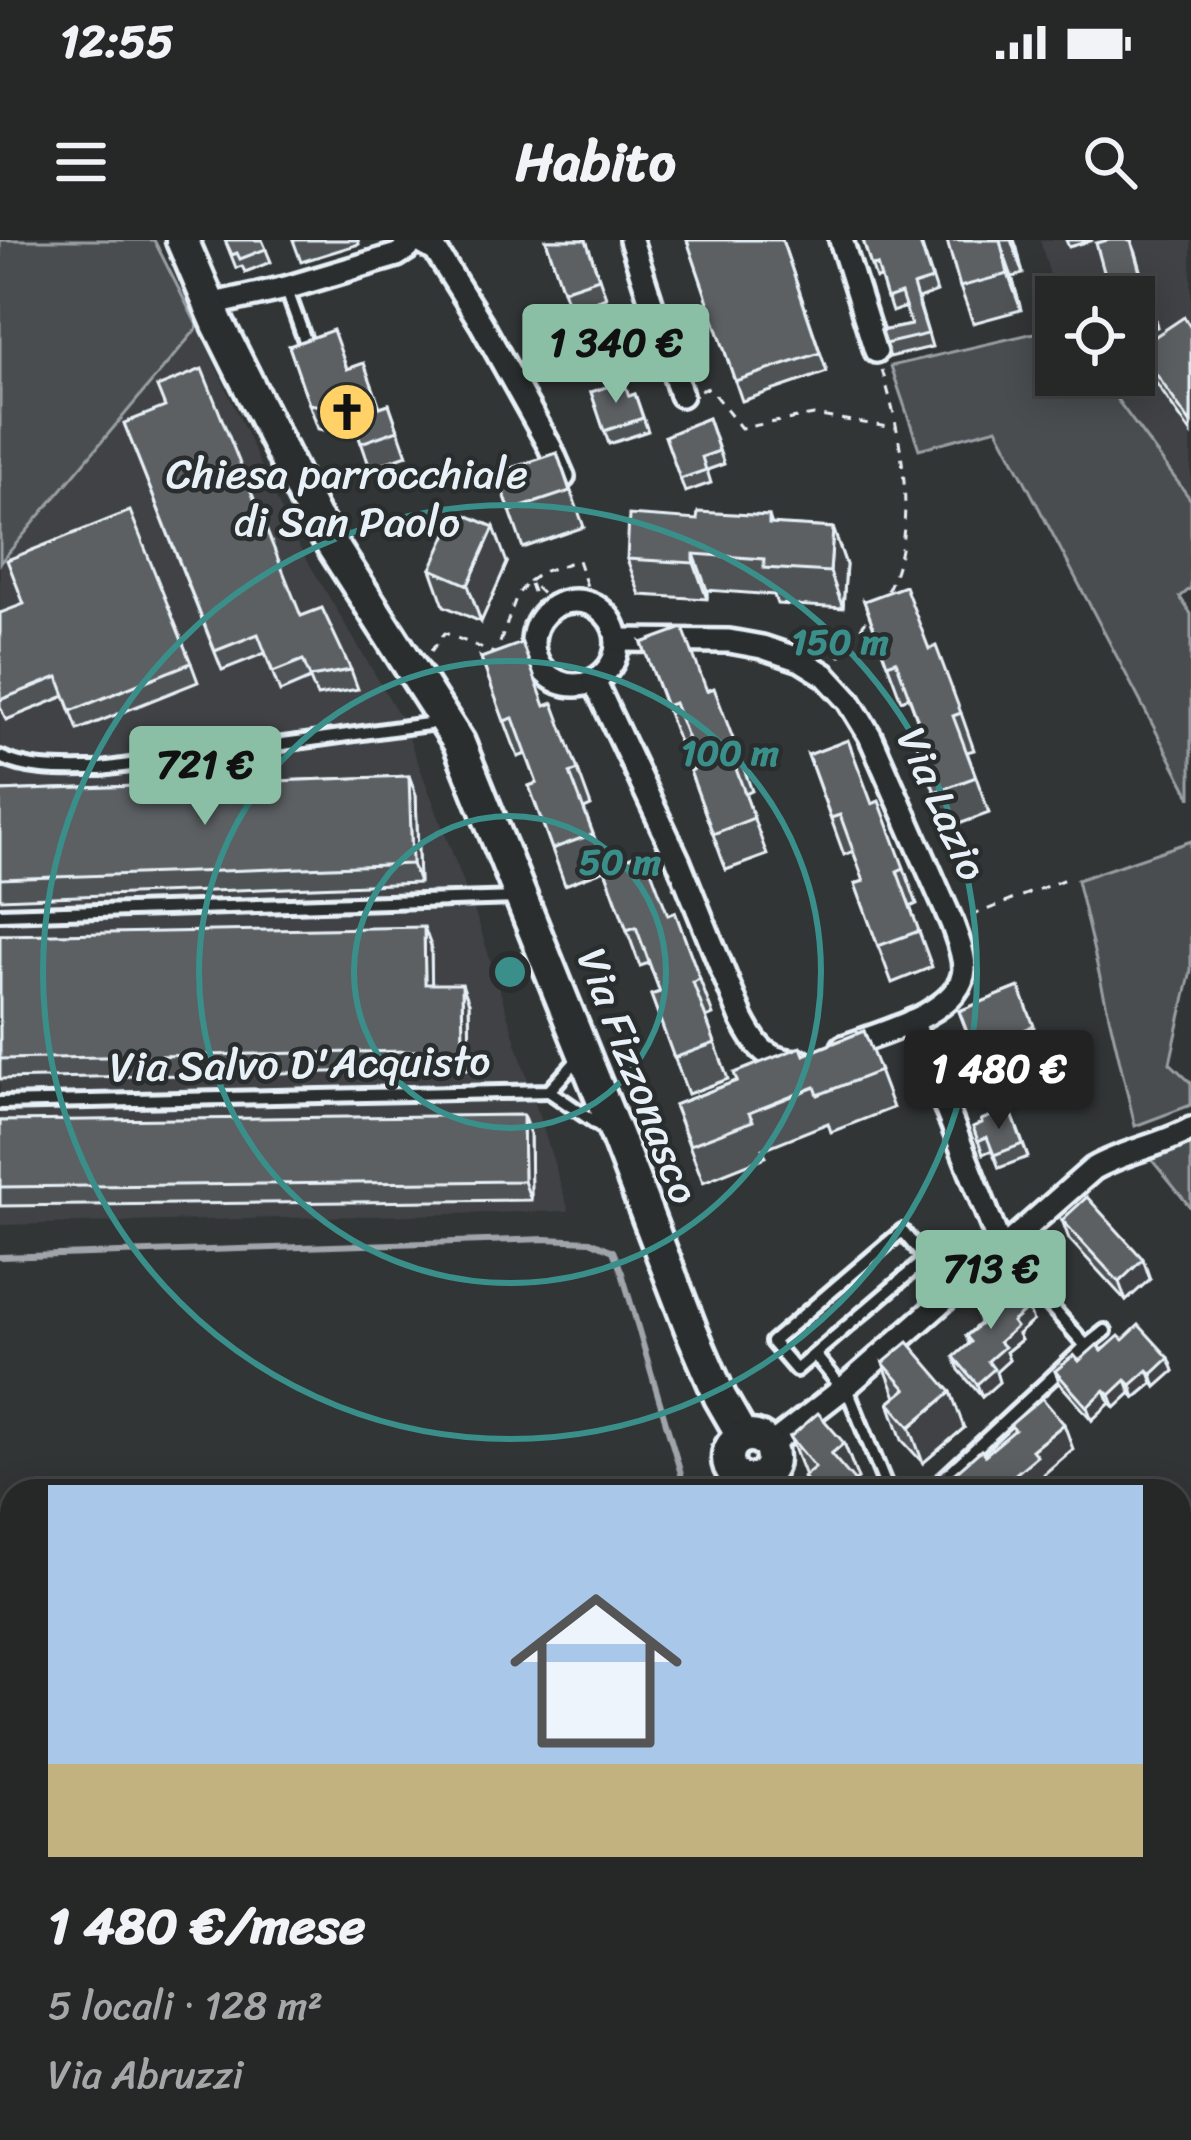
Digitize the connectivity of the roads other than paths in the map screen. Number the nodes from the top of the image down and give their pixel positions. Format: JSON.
{"nodes":[{"id":1,"x":182,"y":240,"type":"edge"},
{"id":2,"x":414,"y":240,"type":"edge"},
{"id":3,"x":632,"y":240,"type":"edge"},
{"id":4,"x":841,"y":240,"type":"edge"},
{"id":5,"x":286,"y":288,"type":"junction"},
{"id":6,"x":209,"y":305,"type":"junction"},
{"id":7,"x":307,"y":346,"type":"edge"},
{"id":8,"x":877,"y":351,"type":"road end"},
{"id":9,"x":681,"y":395,"type":"road end"},
{"id":10,"x":563,"y":478,"type":"edge"},
{"id":11,"x":617,"y":640,"type":"junction"},
{"id":12,"x":594,"y":681,"type":"junction"},
{"id":13,"x":445,"y":718,"type":"junction"},
{"id":14,"x":0,"y":757,"type":"edge"},
{"id":15,"x":523,"y":898,"type":"junction"},
{"id":16,"x":0,"y":914,"type":"edge"},
{"id":17,"x":912,"y":1021,"type":"junction"},
{"id":18,"x":584,"y":1053,"type":"junction"},
{"id":19,"x":549,"y":1091,"type":"junction"},
{"id":20,"x":0,"y":1103,"type":"edge"},
{"id":21,"x":1191,"y":1129,"type":"edge"},
{"id":22,"x":618,"y":1139,"type":"junction"},
{"id":23,"x":1002,"y":1251,"type":"junction"},
{"id":24,"x":926,"y":1259,"type":"junction"},
{"id":25,"x":955,"y":1292,"type":"junction"},
{"id":26,"x":1106,"y":1330,"type":"dead end"},
{"id":27,"x":1085,"y":1346,"type":"junction"},
{"id":28,"x":815,"y":1354,"type":"junction"},
{"id":29,"x":844,"y":1388,"type":"junction"},
{"id":30,"x":756,"y":1442,"type":"junction"},
{"id":31,"x":744,"y":1479,"type":"edge"},
{"id":32,"x":883,"y":1479,"type":"edge"},
{"id":33,"x":943,"y":1479,"type":"edge"}],
"edges":[{"from":1,"to":6,"type":"main road","name":"Via Fizzonasco"},
{"from":2,"to":5,"type":"street"},
{"from":2,"to":10,"type":"street"},
{"from":3,"to":9,"type":"street"},
{"from":4,"to":8,"type":"street"},
{"from":5,"to":6,"type":"street"},
{"from":5,"to":7,"type":"lane"},
{"from":6,"to":13,"type":"main road","name":"Via Fizzonasco"},
{"from":11,"to":12,"type":"street"},
{"from":11,"to":12,"type":"street"},
{"from":11,"to":17,"type":"street","name":"Via Lazio"},
{"from":12,"to":17,"type":"street"},
{"from":13,"to":14,"type":"lane"},
{"from":13,"to":15,"type":"main road","name":"Via Fizzonasco"},
{"from":15,"to":16,"type":"lane"},
{"from":15,"to":18,"type":"main road","name":"Via Fizzonasco"},
{"from":17,"to":23,"type":"street"},
{"from":18,"to":19,"type":"lane","name":"Via Salvo D'Acquisto"},
{"from":18,"to":22,"type":"main road","name":"Via Fizzonasco"},
{"from":19,"to":20,"type":"lane","name":"Via Salvo D'Acquisto"},
{"from":19,"to":22,"type":"lane"},
{"from":21,"to":23,"type":"street"},
{"from":22,"to":30,"type":"main road","name":"Via Fizzonasco"},
{"from":23,"to":25,"type":"street"},
{"from":23,"to":27,"type":"lane"},
{"from":24,"to":25,"type":"lane"},
{"from":24,"to":28,"type":"lane"},
{"from":24,"to":28,"type":"lane"},
{"from":25,"to":29,"type":"street"},
{"from":26,"to":27,"type":"lane"},
{"from":27,"to":33,"type":"lane"},
{"from":28,"to":29,"type":"lane"},
{"from":29,"to":30,"type":"street"},
{"from":29,"to":32,"type":"lane"},
{"from":30,"to":31,"type":"main road","name":"Via Fizzonasco"}]}
